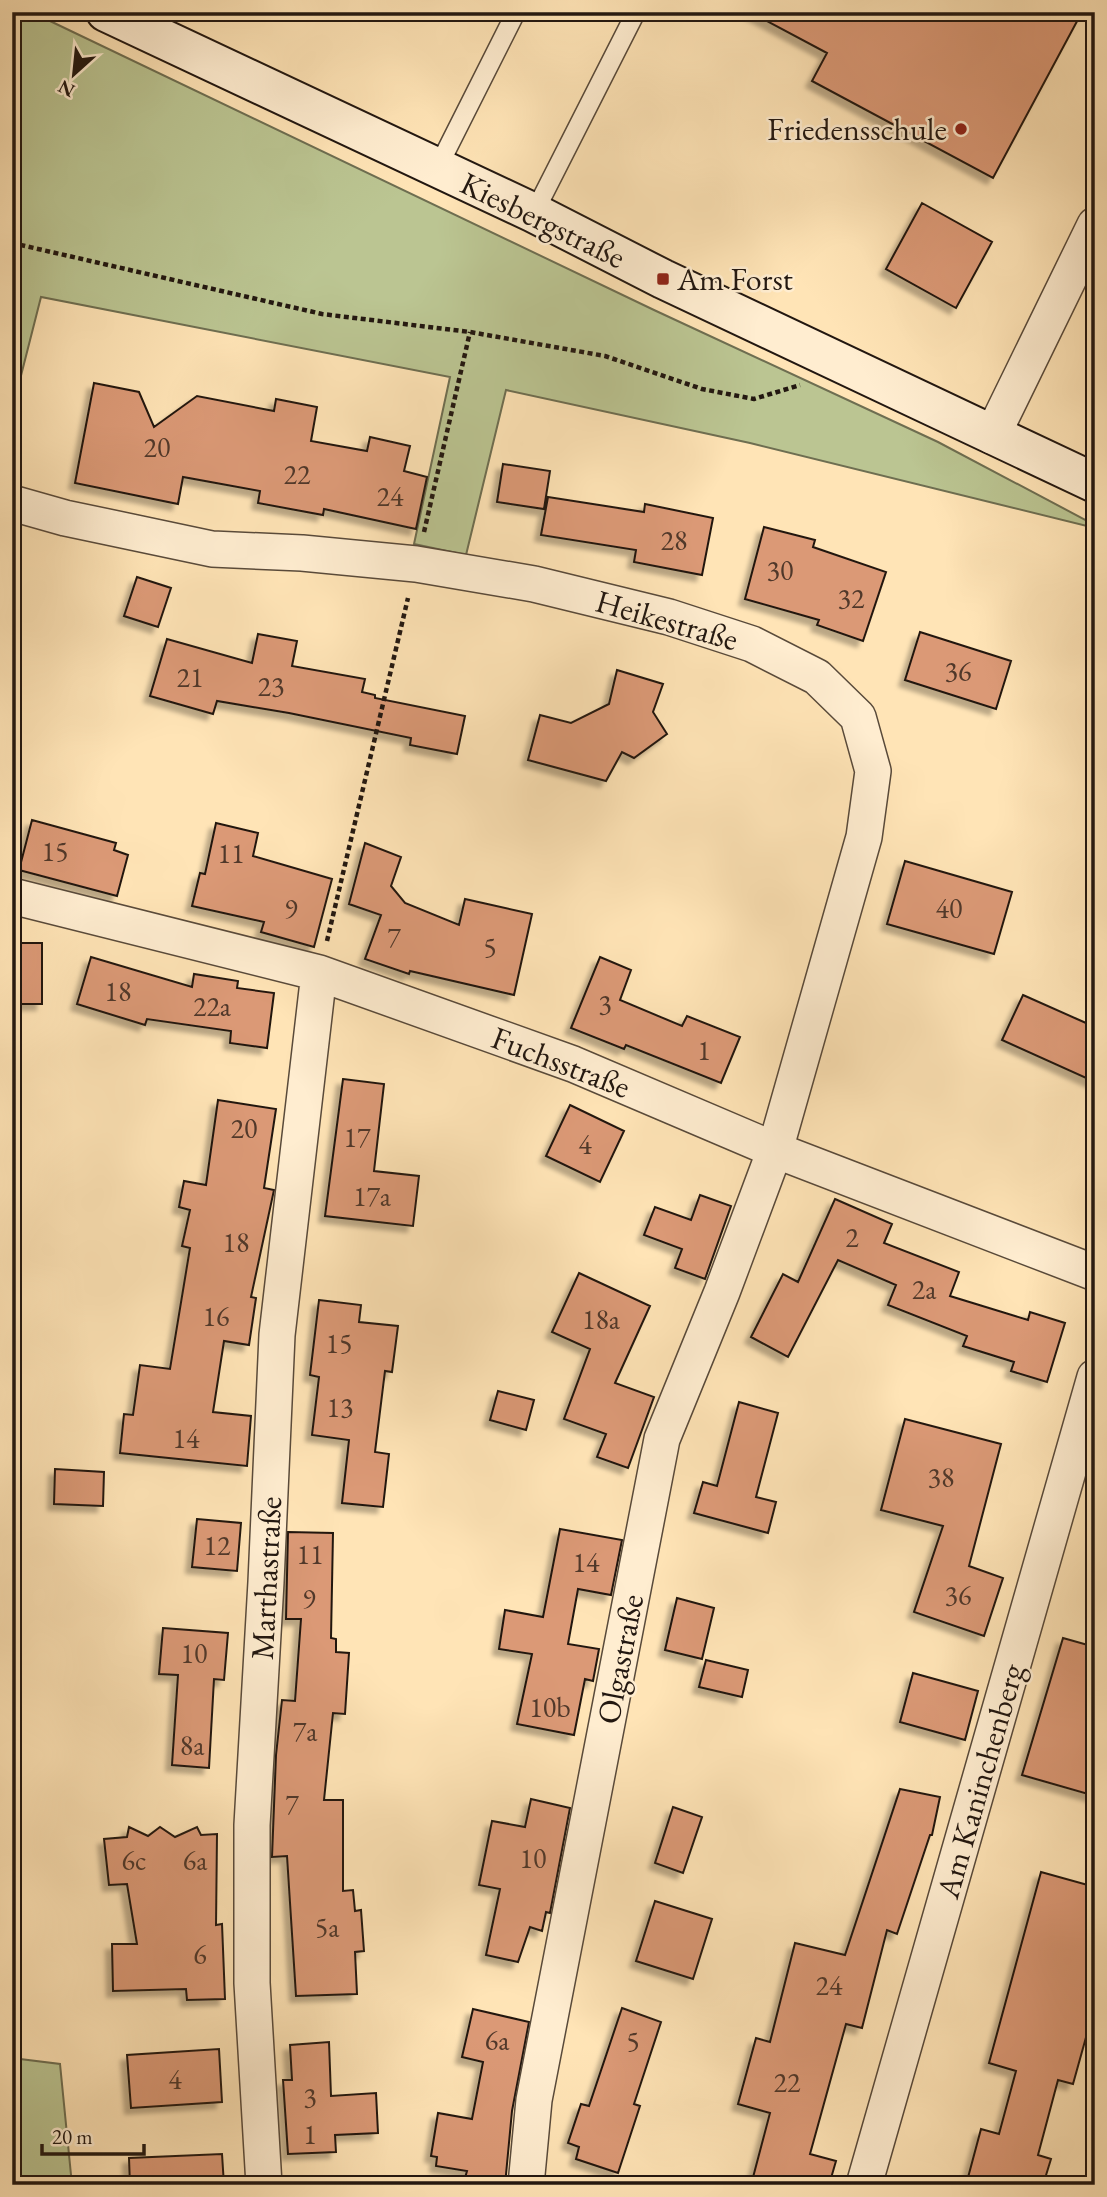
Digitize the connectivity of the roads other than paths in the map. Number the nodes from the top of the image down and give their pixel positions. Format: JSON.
{"nodes":[{"id":1,"x":106,"y":12,"type":"edge"},
{"id":2,"x":516,"y":12,"type":"edge"},
{"id":3,"x":636,"y":12,"type":"edge"},
{"id":4,"x":437,"y":169,"type":"junction"},
{"id":5,"x":534,"y":213,"type":"junction"},
{"id":6,"x":1095,"y":225,"type":"edge"},
{"id":7,"x":992,"y":436,"type":"junction"},
{"id":8,"x":1095,"y":483,"type":"edge"},
{"id":9,"x":12,"y":503,"type":"edge"},
{"id":10,"x":12,"y":896,"type":"edge"},
{"id":11,"x":319,"y":973,"type":"junction"},
{"id":12,"x":775,"y":1150,"type":"junction"},
{"id":13,"x":1095,"y":1273,"type":"edge"},
{"id":14,"x":1095,"y":1377,"type":"edge"},
{"id":15,"x":264,"y":2185,"type":"edge"},
{"id":16,"x":526,"y":2185,"type":"edge"},
{"id":17,"x":864,"y":2185,"type":"edge"}],
"edges":[{"from":1,"to":4,"type":"street","name":"Kiesbergstraße"},
{"from":2,"to":4,"type":"lane"},
{"from":3,"to":5,"type":"lane"},
{"from":4,"to":5,"type":"street","name":"Kiesbergstraße"},
{"from":5,"to":7,"type":"street","name":"Kiesbergstraße"},
{"from":6,"to":7,"type":"street"},
{"from":7,"to":8,"type":"street","name":"Kiesbergstraße"},
{"from":9,"to":12,"type":"street","name":"Heikestraße"},
{"from":10,"to":11,"type":"street","name":"Fuchsstraße"},
{"from":11,"to":12,"type":"street","name":"Fuchsstraße"},
{"from":11,"to":15,"type":"street","name":"Marthastraße"},
{"from":12,"to":13,"type":"street","name":"Fuchsstraße"},
{"from":12,"to":16,"type":"street","name":"Olgastraße"},
{"from":14,"to":17,"type":"street","name":"Am Kaninchenberg"}]}
